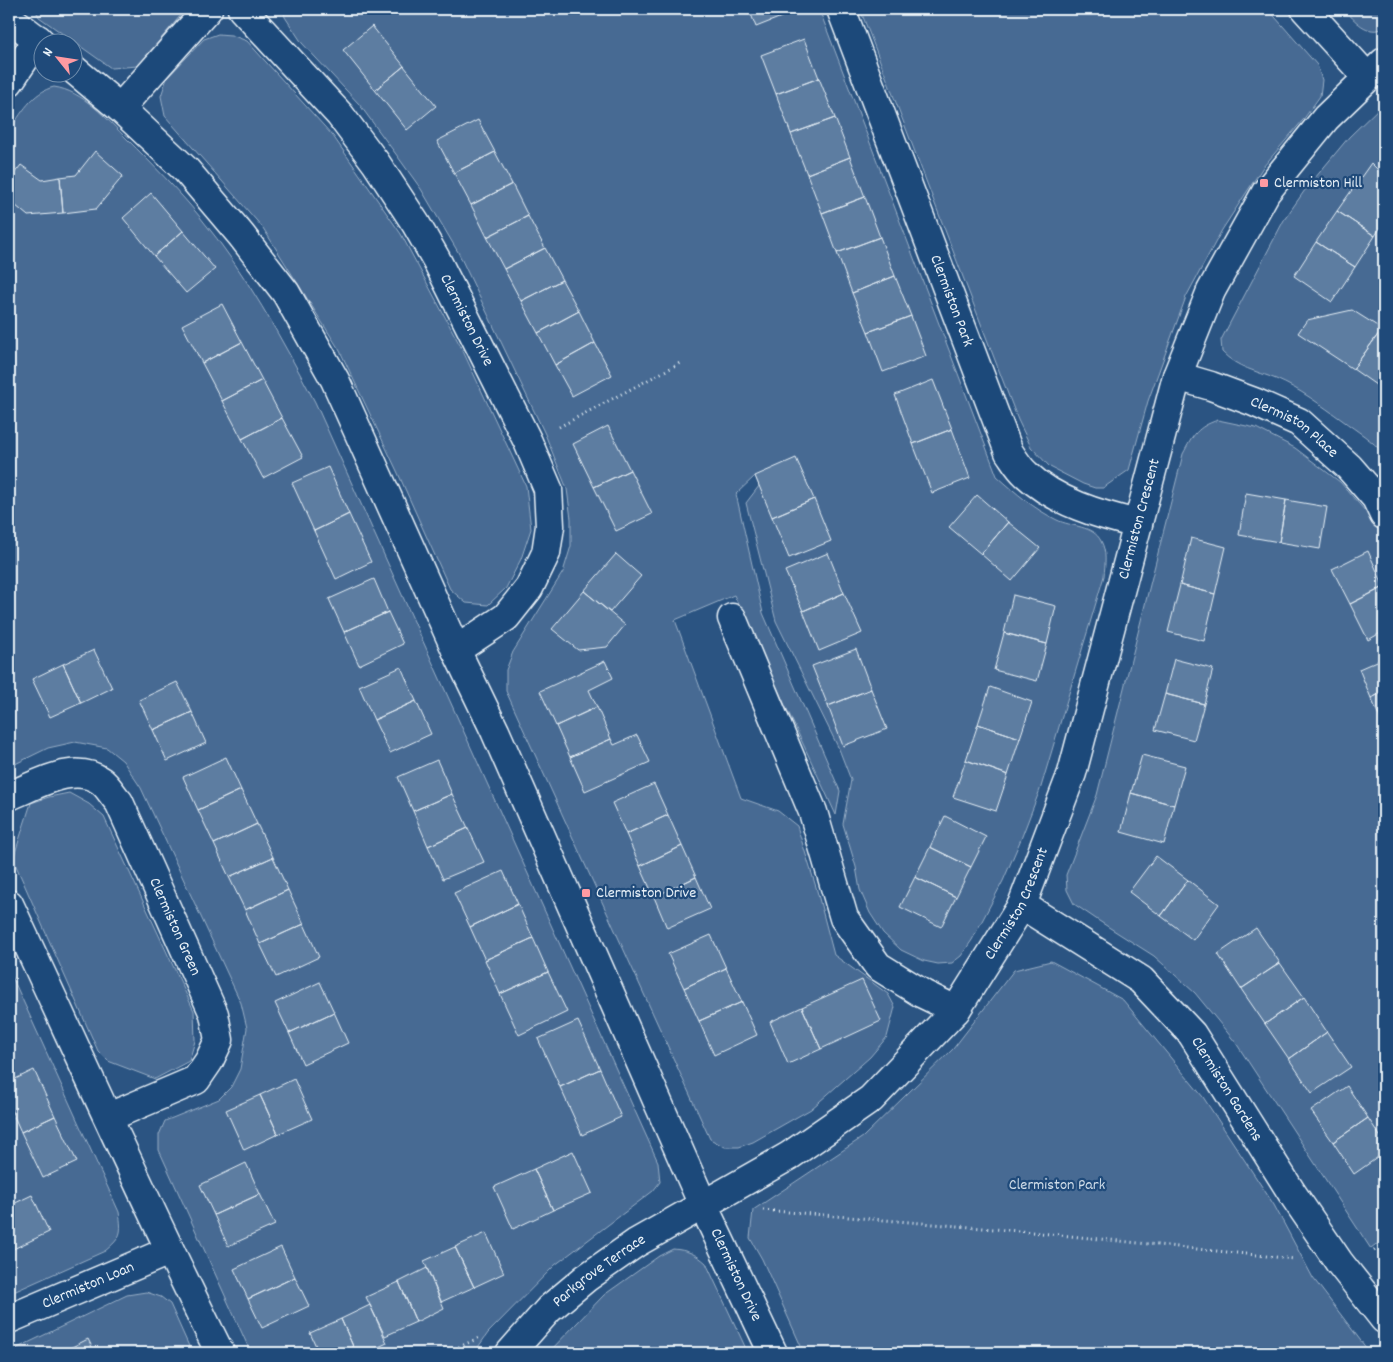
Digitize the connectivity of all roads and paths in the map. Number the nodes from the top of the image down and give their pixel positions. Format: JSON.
{"nodes":[{"id":1,"x":208,"y":9,"type":"edge"},
{"id":2,"x":242,"y":9,"type":"edge"},
{"id":3,"x":840,"y":9,"type":"edge"},
{"id":4,"x":1305,"y":9,"type":"edge"},
{"id":5,"x":9,"y":18,"type":"edge"},
{"id":6,"x":32,"y":35,"type":"edge"},
{"id":7,"x":32,"y":52,"type":"edge"},
{"id":8,"x":1376,"y":70,"type":"edge"},
{"id":9,"x":82,"y":76,"type":"edge"},
{"id":10,"x":9,"y":82,"type":"edge"},
{"id":11,"x":120,"y":108,"type":"junction"},
{"id":12,"x":680,"y":363,"type":"dead end"},
{"id":13,"x":1177,"y":376,"type":"junction"},
{"id":14,"x":528,"y":442,"type":"junction"},
{"id":15,"x":1384,"y":515,"type":"edge"},
{"id":16,"x":1138,"y":524,"type":"junction"},
{"id":17,"x":732,"y":618,"type":"dead end"},
{"id":18,"x":456,"y":650,"type":"junction"},
{"id":19,"x":9,"y":796,"type":"edge"},
{"id":20,"x":9,"y":904,"type":"edge"},
{"id":21,"x":1022,"y":906,"type":"junction"},
{"id":22,"x":956,"y":1010,"type":"junction"},
{"id":23,"x":108,"y":1117,"type":"junction"},
{"id":24,"x":703,"y":1205,"type":"junction"},
{"id":25,"x":762,"y":1210,"type":"dead end"},
{"id":26,"x":169,"y":1251,"type":"junction"},
{"id":27,"x":1340,"y":1262,"type":"junction"},
{"id":28,"x":1382,"y":1311,"type":"edge"},
{"id":29,"x":9,"y":1318,"type":"edge"},
{"id":30,"x":220,"y":1353,"type":"edge"},
{"id":31,"x":510,"y":1353,"type":"edge"},
{"id":32,"x":773,"y":1353,"type":"edge"}],
"edges":[{"from":1,"to":11,"type":"street"},
{"from":2,"to":14,"type":"street","name":"Clermiston Drive"},
{"from":3,"to":16,"type":"street","name":"Clermiston Park"},
{"from":4,"to":8,"type":"street"},
{"from":5,"to":6,"type":"street"},
{"from":7,"to":10,"type":"street"},
{"from":8,"to":13,"type":"street","name":"Clermiston Crescent"},
{"from":9,"to":11,"type":"street","name":"Clermiston Drive"},
{"from":11,"to":18,"type":"street","name":"Clermiston Drive"},
{"from":12,"to":14,"type":"path"},
{"from":13,"to":15,"type":"street","name":"Clermiston Place"},
{"from":13,"to":16,"type":"street","name":"Clermiston Crescent"},
{"from":14,"to":18,"type":"street","name":"Clermiston Drive"},
{"from":16,"to":21,"type":"street","name":"Clermiston Crescent"},
{"from":17,"to":22,"type":"street"},
{"from":18,"to":24,"type":"street","name":"Clermiston Drive"},
{"from":19,"to":23,"type":"street","name":"Clermiston Green"},
{"from":20,"to":23,"type":"street"},
{"from":21,"to":22,"type":"street","name":"Clermiston Crescent"},
{"from":21,"to":27,"type":"street","name":"Clermiston Gardens"},
{"from":22,"to":24,"type":"street","name":"Clermiston Crescent"},
{"from":23,"to":26,"type":"street"},
{"from":24,"to":31,"type":"street","name":"Parkgrove Terrace"},
{"from":24,"to":32,"type":"street","name":"Clermiston Drive"},
{"from":25,"to":27,"type":"path"},
{"from":26,"to":29,"type":"street","name":"Clermiston Loan"},
{"from":26,"to":30,"type":"street"},
{"from":27,"to":28,"type":"street","name":"Clermiston Gardens"}]}
